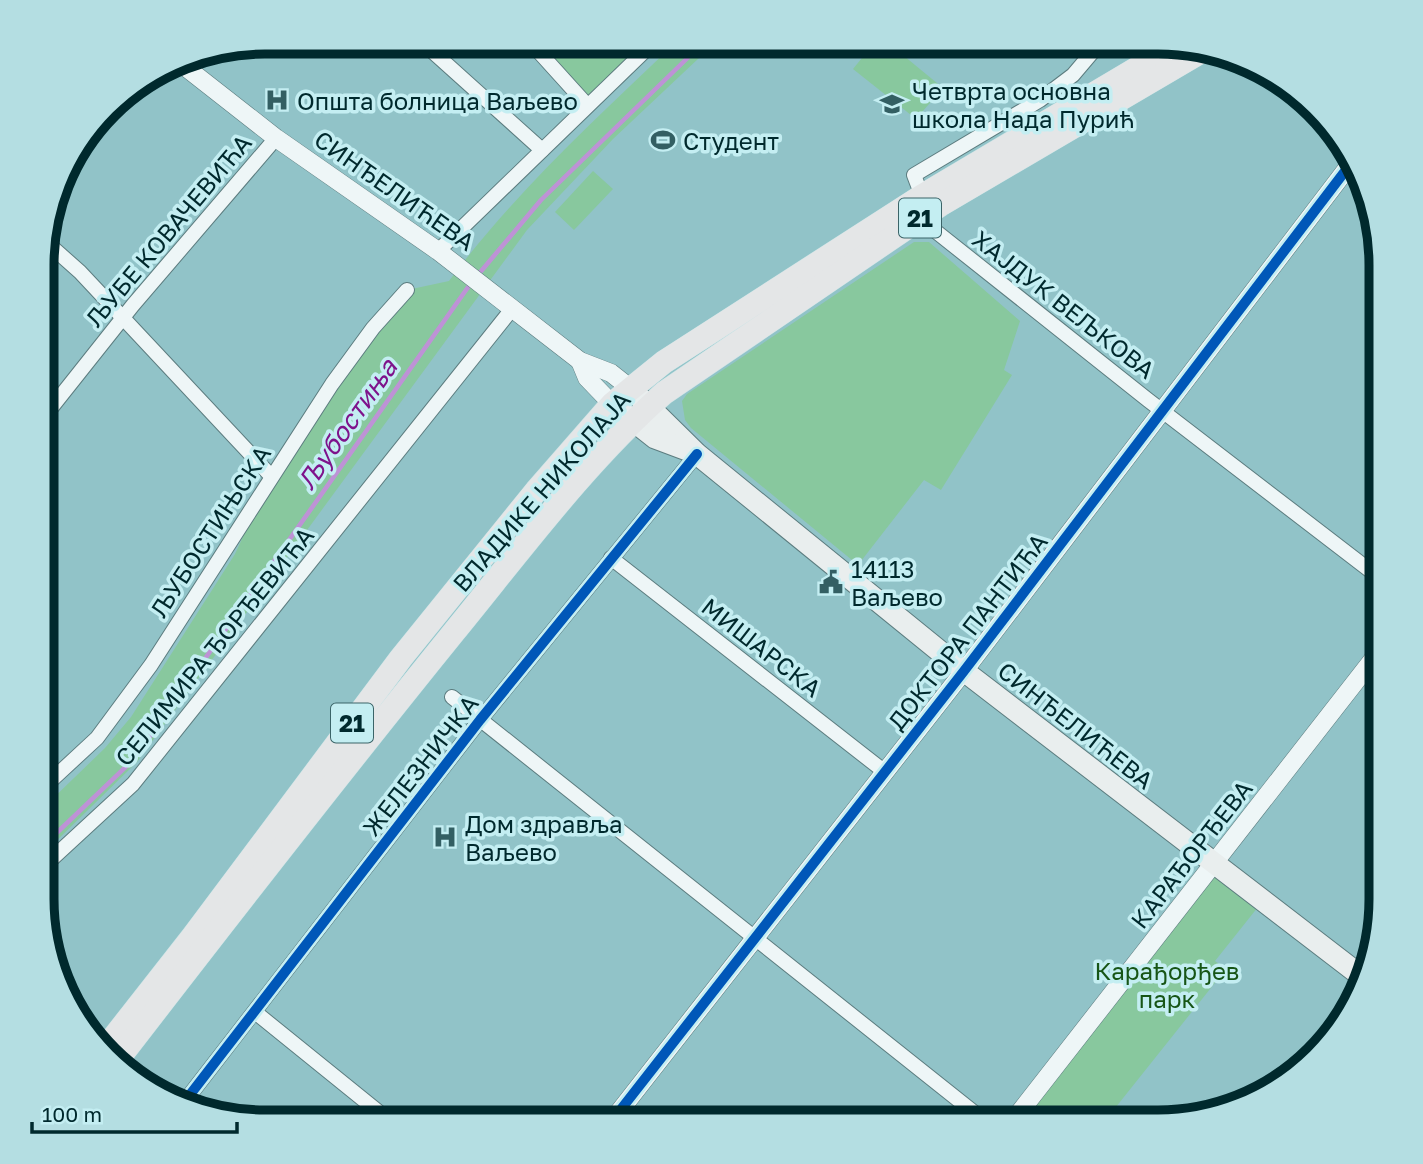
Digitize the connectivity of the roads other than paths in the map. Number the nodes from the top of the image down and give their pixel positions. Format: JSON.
{"nodes":[{"id":1,"x":436,"y":55,"type":"edge"},
{"id":2,"x":542,"y":55,"type":"edge"},
{"id":3,"x":640,"y":55,"type":"edge"},
{"id":4,"x":1090,"y":55,"type":"edge"},
{"id":5,"x":1159,"y":55,"type":"edge"},
{"id":6,"x":1190,"y":57,"type":"edge"},
{"id":7,"x":188,"y":69,"type":"edge"},
{"id":8,"x":587,"y":105,"type":"junction"},
{"id":9,"x":276,"y":138,"type":"junction"},
{"id":10,"x":542,"y":150,"type":"junction"},
{"id":11,"x":1345,"y":171,"type":"edge"},
{"id":12,"x":918,"y":197,"type":"junction"},
{"id":13,"x":55,"y":250,"type":"edge"},
{"id":14,"x":439,"y":251,"type":"junction"},
{"id":15,"x":407,"y":290,"type":"dead end"},
{"id":16,"x":512,"y":309,"type":"junction"},
{"id":17,"x":123,"y":319,"type":"junction"},
{"id":18,"x":580,"y":361,"type":"junction"},
{"id":19,"x":630,"y":388,"type":"junction"},
{"id":20,"x":54,"y":404,"type":"edge"},
{"id":21,"x":612,"y":404,"type":"junction"},
{"id":22,"x":650,"y":406,"type":"junction"},
{"id":23,"x":1162,"y":412,"type":"junction"},
{"id":24,"x":632,"y":421,"type":"junction"},
{"id":25,"x":697,"y":454,"type":"junction"},
{"id":26,"x":271,"y":476,"type":"junction"},
{"id":27,"x":611,"y":558,"type":"junction"},
{"id":28,"x":1368,"y":569,"type":"edge"},
{"id":29,"x":1369,"y":665,"type":"edge"},
{"id":30,"x":964,"y":671,"type":"junction"},
{"id":31,"x":452,"y":697,"type":"dead end"},
{"id":32,"x":480,"y":720,"type":"junction"},
{"id":33,"x":885,"y":772,"type":"junction"},
{"id":34,"x":55,"y":777,"type":"edge"},
{"id":35,"x":55,"y":856,"type":"edge"},
{"id":36,"x":1214,"y":866,"type":"junction"},
{"id":37,"x":754,"y":939,"type":"junction"},
{"id":38,"x":1356,"y":970,"type":"edge"},
{"id":39,"x":255,"y":1012,"type":"junction"},
{"id":40,"x":110,"y":1042,"type":"edge"},
{"id":41,"x":123,"y":1054,"type":"edge"},
{"id":42,"x":189,"y":1096,"type":"edge"},
{"id":43,"x":375,"y":1109,"type":"edge"},
{"id":44,"x":621,"y":1109,"type":"edge"},
{"id":45,"x":971,"y":1110,"type":"edge"},
{"id":46,"x":1022,"y":1110,"type":"edge"}],
"edges":[{"from":1,"to":10,"type":"street"},
{"from":2,"to":8,"type":"street"},
{"from":3,"to":8,"type":"street"},
{"from":4,"to":12,"type":"street"},
{"from":5,"to":12,"type":"main road","name":"ВЛАДИКЕ НИКОЛАЈА","number":"21"},
{"from":6,"to":12,"type":"main road","name":"ВЛАДИКЕ НИКОЛАЈА","number":"21"},
{"from":7,"to":9,"type":"street","name":"СИНЂЕЛИЋЕВА"},
{"from":8,"to":10,"type":"street"},
{"from":9,"to":14,"type":"street","name":"СИНЂЕЛИЋЕВА"},
{"from":9,"to":17,"type":"street","name":"ЉУБЕ КОВАЧЕВИЋА"},
{"from":10,"to":14,"type":"street"},
{"from":11,"to":23,"type":"street","name":"ДОКТОРА ПАНТИЋА"},
{"from":12,"to":19,"type":"main road","name":"ВЛАДИКЕ НИКОЛАЈА","number":"21"},
{"from":12,"to":22,"type":"main road","name":"ВЛАДИКЕ НИКОЛАЈА","number":"21"},
{"from":12,"to":23,"type":"street","name":"ХАЈДУК ВЕЉКОВА"},
{"from":13,"to":17,"type":"street"},
{"from":14,"to":16,"type":"street","name":"СИНЂЕЛИЋЕВА"},
{"from":15,"to":26,"type":"street","name":"ЉУБОСТИЊСКА"},
{"from":16,"to":18,"type":"street","name":"СИНЂЕЛИЋЕВА"},
{"from":16,"to":35,"type":"street","name":"СЕЛИМИРА ЂОРЂЕВИЋА"},
{"from":17,"to":20,"type":"street","name":"ЉУБЕ КОВАЧЕВИЋА"},
{"from":17,"to":26,"type":"street"},
{"from":18,"to":19,"type":"street","name":"СИНЂЕЛИЋЕВА"},
{"from":18,"to":21,"type":"street","name":"СИНЂЕЛИЋЕВА"},
{"from":19,"to":21,"type":"main road","name":"ВЛАДИКЕ НИКОЛАЈА","number":"21"},
{"from":19,"to":22,"type":"main road","name":"СИНЂЕЛИЋЕВА"},
{"from":21,"to":24,"type":"main road","name":"СИНЂЕЛИЋЕВА"},
{"from":21,"to":40,"type":"main road","number":"21"},
{"from":22,"to":24,"type":"main road","name":"ВЛАДИКЕ НИКОЛАЈА","number":"21"},
{"from":22,"to":25,"type":"main road","name":"СИНЂЕЛИЋЕВА"},
{"from":23,"to":28,"type":"street","name":"ХАЈДУК ВЕЉКОВА"},
{"from":23,"to":30,"type":"street","name":"ДОКТОРА ПАНТИЋА"},
{"from":24,"to":25,"type":"main road","name":"СИНЂЕЛИЋЕВА"},
{"from":24,"to":41,"type":"main road","name":"ВЛАДИКЕ НИКОЛАЈА","number":"21"},
{"from":25,"to":27,"type":"street","name":"ЖЕЛЕЗНИЧКА"},
{"from":25,"to":30,"type":"main road","name":"СИНЂЕЛИЋЕВА"},
{"from":26,"to":34,"type":"street","name":"ЉУБОСТИЊСКА"},
{"from":27,"to":32,"type":"street","name":"ЖЕЛЕЗНИЧКА"},
{"from":27,"to":33,"type":"street","name":"МИШАРСКА"},
{"from":29,"to":36,"type":"street","name":"КАРАЂОРЂЕВА"},
{"from":30,"to":33,"type":"street","name":"ДОКТОРА ПАНТИЋА"},
{"from":30,"to":36,"type":"main road","name":"СИНЂЕЛИЋЕВА"},
{"from":31,"to":32,"type":"street"},
{"from":32,"to":37,"type":"street"},
{"from":32,"to":39,"type":"street","name":"ЖЕЛЕЗНИЧКА"},
{"from":33,"to":37,"type":"street","name":"ДОКТОРА ПАНТИЋА"},
{"from":36,"to":38,"type":"main road","name":"СИНЂЕЛИЋЕВА"},
{"from":36,"to":46,"type":"street","name":"КАРАЂОРЂЕВА"},
{"from":37,"to":44,"type":"street","name":"ДОКТОРА ПАНТИЋА"},
{"from":37,"to":45,"type":"street"},
{"from":39,"to":42,"type":"street","name":"ЖЕЛЕЗНИЧКА"},
{"from":39,"to":43,"type":"street"}]}
